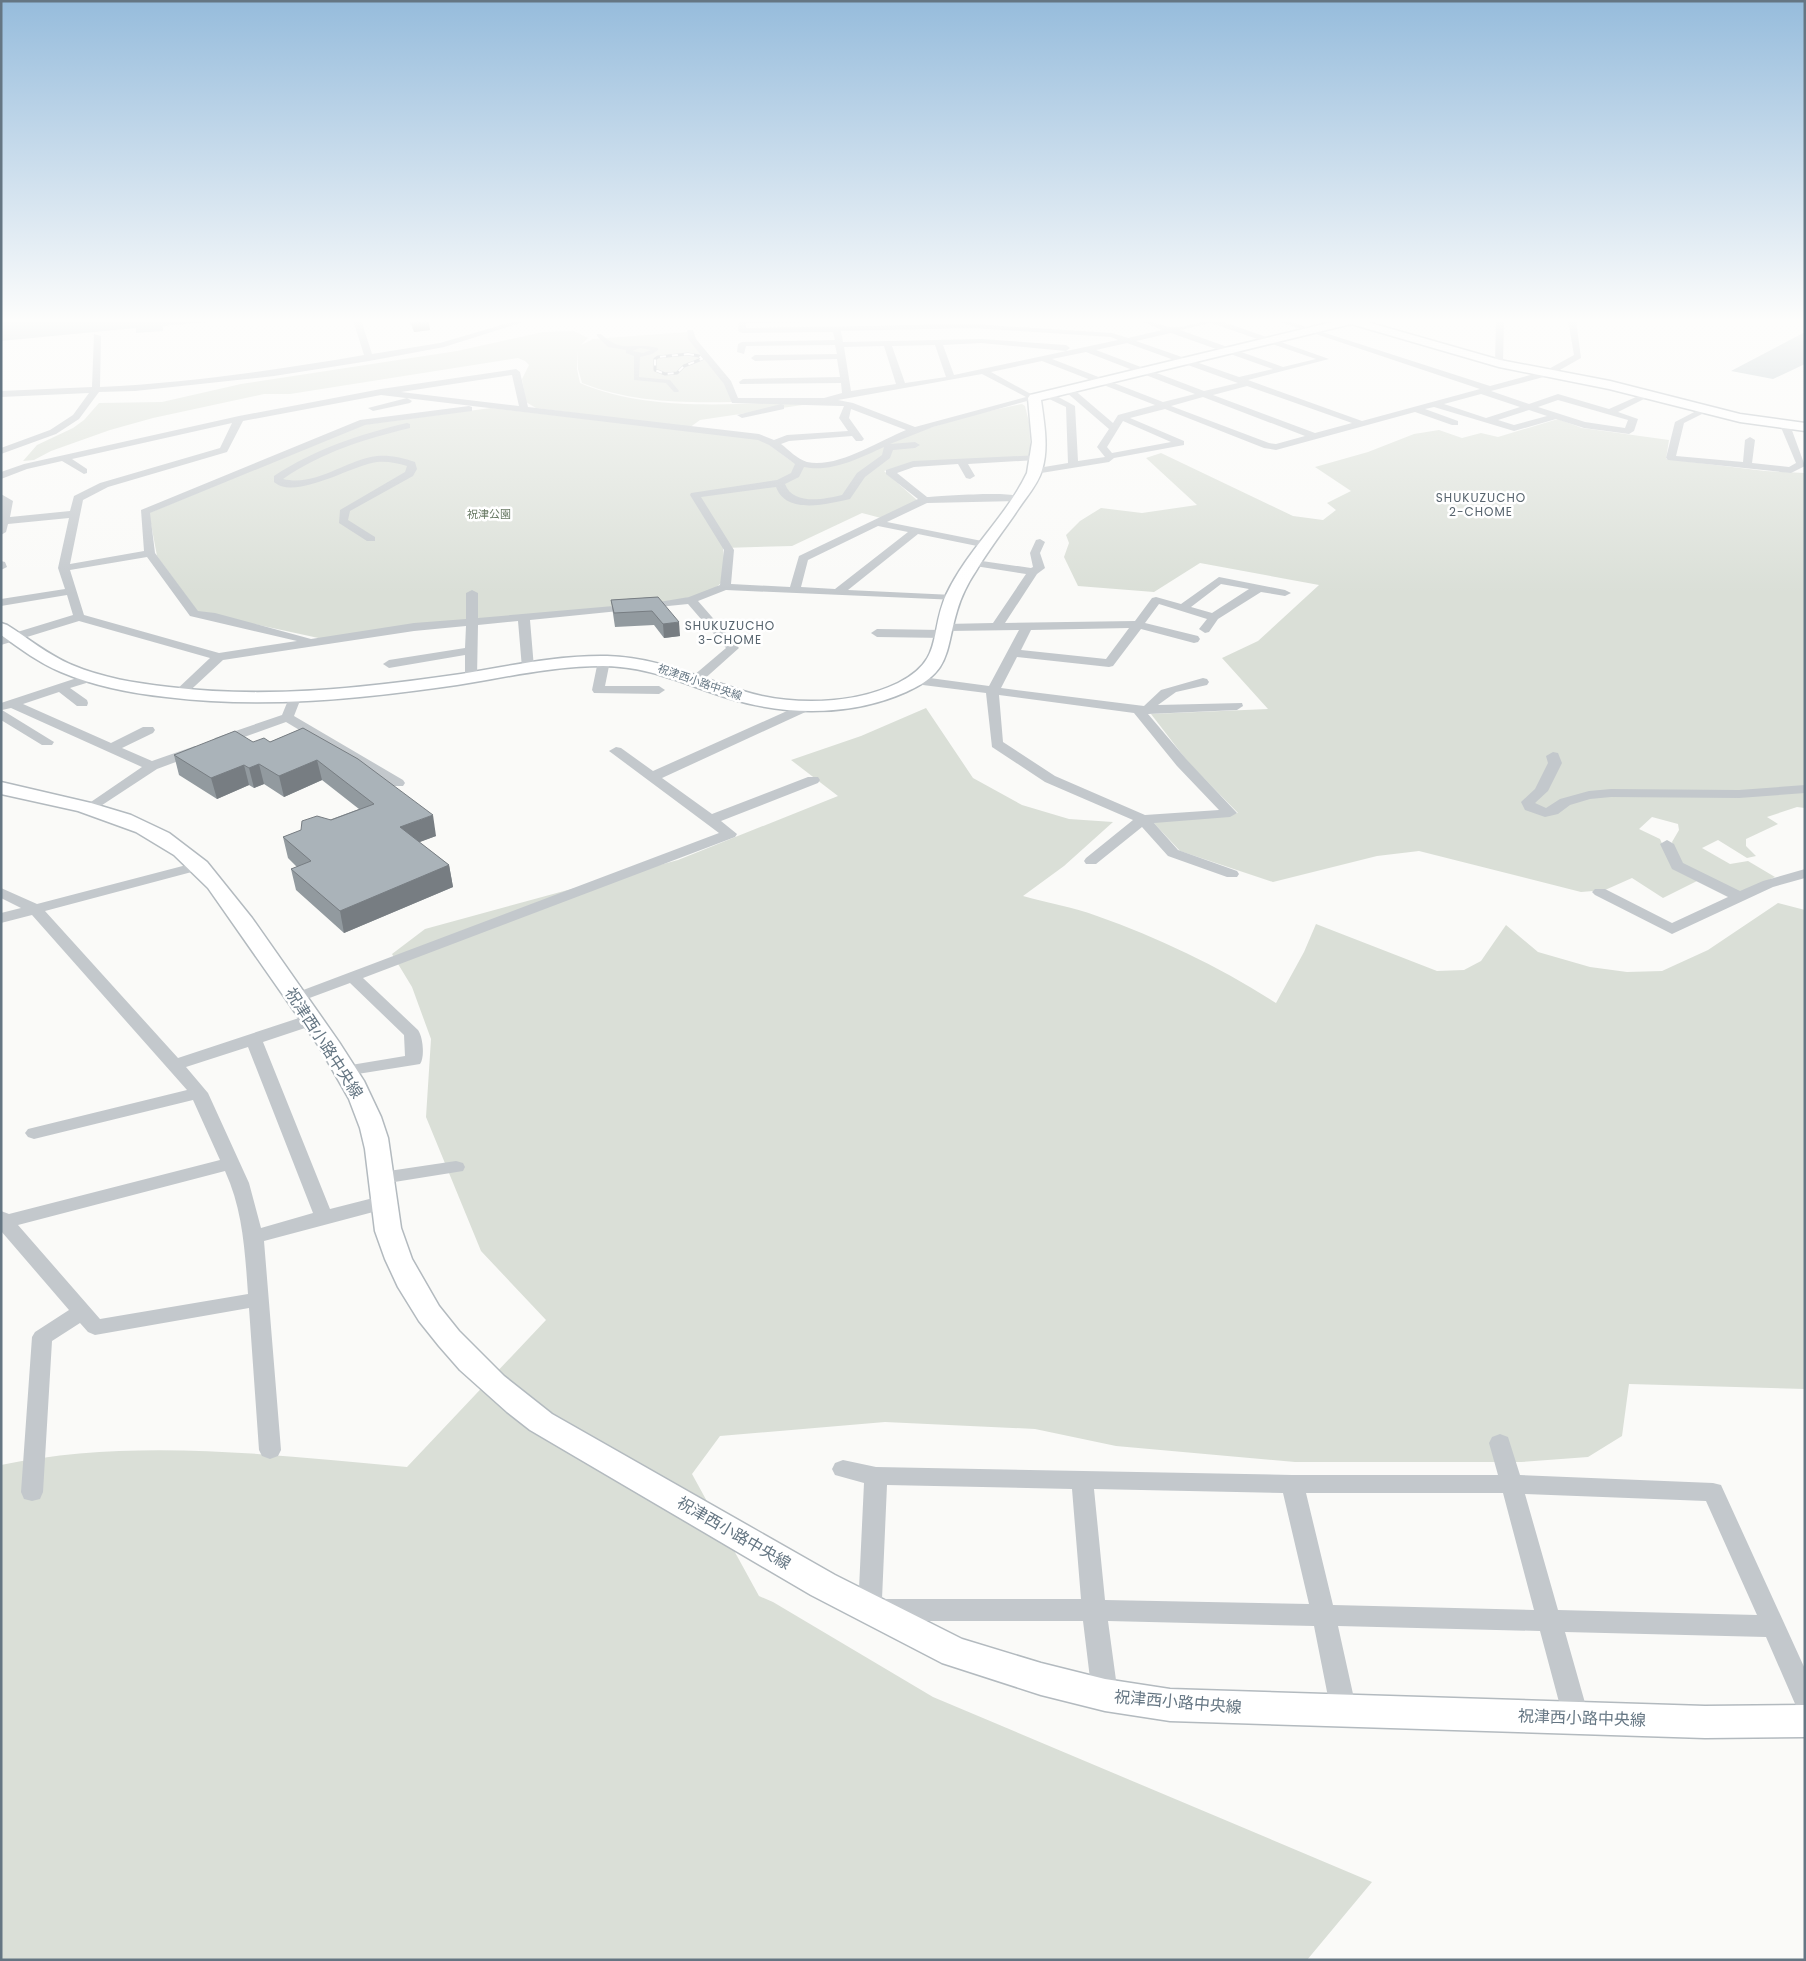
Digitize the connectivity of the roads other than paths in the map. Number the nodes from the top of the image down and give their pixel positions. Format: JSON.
{"nodes":[{"id":1,"x":80,"y":412,"type":"edge"},
{"id":2,"x":278,"y":412,"type":"edge"},
{"id":3,"x":450,"y":412,"type":"edge"},
{"id":4,"x":487,"y":412,"type":"edge"},
{"id":5,"x":553,"y":412,"type":"edge"},
{"id":6,"x":763,"y":412,"type":"edge"},
{"id":7,"x":845,"y":412,"type":"edge"},
{"id":8,"x":865,"y":412,"type":"edge"},
{"id":9,"x":985,"y":412,"type":"edge"},
{"id":10,"x":1040,"y":412,"type":"edge"},
{"id":11,"x":1070,"y":412,"type":"edge"},
{"id":12,"x":1094,"y":412,"type":"edge"},
{"id":13,"x":1140,"y":412,"type":"edge"},
{"id":14,"x":1176,"y":412,"type":"edge"},
{"id":15,"x":1249,"y":412,"type":"edge"},
{"id":16,"x":1328,"y":412,"type":"edge"},
{"id":17,"x":1406,"y":412,"type":"edge"},
{"id":18,"x":1422,"y":412,"type":"edge"},
{"id":19,"x":1460,"y":412,"type":"edge"},
{"id":20,"x":1513,"y":412,"type":"edge"},
{"id":21,"x":1542,"y":412,"type":"edge"},
{"id":22,"x":1610,"y":412,"type":"edge"},
{"id":23,"x":1702,"y":412,"type":"edge"},
{"id":24,"x":1713,"y":412,"type":"edge"},
{"id":25,"x":742,"y":415,"type":"dead end"},
{"id":26,"x":1556,"y":416,"type":"junction"},
{"id":27,"x":1120,"y":417,"type":"junction"},
{"id":28,"x":239,"y":419,"type":"junction"},
{"id":29,"x":1488,"y":420,"type":"junction"},
{"id":30,"x":1455,"y":423,"type":"dead end"},
{"id":31,"x":1363,"y":424,"type":"junction"},
{"id":32,"x":1785,"y":425,"type":"junction"},
{"id":33,"x":1805,"y":427,"type":"edge"},
{"id":34,"x":1113,"y":428,"type":"junction"},
{"id":35,"x":914,"y":430,"type":"junction"},
{"id":36,"x":854,"y":433,"type":"junction"},
{"id":37,"x":1313,"y":436,"type":"junction"},
{"id":38,"x":1750,"y":440,"type":"dead end"},
{"id":39,"x":775,"y":443,"type":"junction"},
{"id":40,"x":915,"y":445,"type":"dead end"},
{"id":41,"x":1727,"y":449,"type":"dead end"},
{"id":42,"x":867,"y":450,"type":"junction"},
{"id":43,"x":1,"y":451,"type":"edge"},
{"id":44,"x":887,"y":456,"type":"junction"},
{"id":45,"x":1110,"y":456,"type":"junction"},
{"id":46,"x":64,"y":458,"type":"junction"},
{"id":47,"x":898,"y":460,"type":"dead end"},
{"id":48,"x":961,"y":461,"type":"junction"},
{"id":49,"x":800,"y":464,"type":"junction"},
{"id":50,"x":1036,"y":464,"type":"junction"},
{"id":51,"x":1073,"y":464,"type":"junction"},
{"id":52,"x":1722,"y":464,"type":"junction"},
{"id":53,"x":1747,"y":467,"type":"junction"},
{"id":54,"x":84,"y":471,"type":"dead end"},
{"id":55,"x":1,"y":476,"type":"edge"},
{"id":56,"x":970,"y":476,"type":"dead end"},
{"id":57,"x":780,"y":483,"type":"junction"},
{"id":58,"x":1,"y":497,"type":"edge"},
{"id":59,"x":1019,"y":498,"type":"junction"},
{"id":60,"x":925,"y":500,"type":"junction"},
{"id":61,"x":74,"y":514,"type":"junction"},
{"id":62,"x":4,"y":521,"type":"junction"},
{"id":63,"x":877,"y":523,"type":"junction"},
{"id":64,"x":916,"y":531,"type":"junction"},
{"id":65,"x":1,"y":532,"type":"edge"},
{"id":66,"x":371,"y":538,"type":"dead end"},
{"id":67,"x":1040,"y":542,"type":"dead end"},
{"id":68,"x":987,"y":545,"type":"junction"},
{"id":69,"x":150,"y":553,"type":"junction"},
{"id":70,"x":975,"y":563,"type":"junction"},
{"id":71,"x":64,"y":568,"type":"junction"},
{"id":72,"x":1033,"y":572,"type":"junction"},
{"id":73,"x":725,"y":587,"type":"junction"},
{"id":74,"x":1259,"y":588,"type":"junction"},
{"id":75,"x":795,"y":590,"type":"junction"},
{"id":76,"x":70,"y":591,"type":"junction"},
{"id":77,"x":838,"y":592,"type":"junction"},
{"id":78,"x":472,"y":593,"type":"dead end"},
{"id":79,"x":1285,"y":593,"type":"dead end"},
{"id":80,"x":953,"y":598,"type":"junction"},
{"id":81,"x":691,"y":600,"type":"junction"},
{"id":82,"x":1,"y":603,"type":"edge"},
{"id":83,"x":1182,"y":608,"type":"junction"},
{"id":84,"x":78,"y":617,"type":"junction"},
{"id":85,"x":1214,"y":617,"type":"junction"},
{"id":86,"x":524,"y":618,"type":"junction"},
{"id":87,"x":470,"y":623,"type":"junction"},
{"id":88,"x":1137,"y":624,"type":"junction"},
{"id":89,"x":1027,"y":627,"type":"junction"},
{"id":90,"x":996,"y":628,"type":"junction"},
{"id":91,"x":1205,"y":629,"type":"dead end"},
{"id":92,"x":946,"y":631,"type":"junction"},
{"id":93,"x":877,"y":633,"type":"dead end"},
{"id":94,"x":6,"y":635,"type":"edge"},
{"id":95,"x":1194,"y":638,"type":"dead end"},
{"id":96,"x":312,"y":642,"type":"junction"},
{"id":97,"x":470,"y":651,"type":"junction"},
{"id":98,"x":1012,"y":653,"type":"junction"},
{"id":99,"x":219,"y":657,"type":"junction"},
{"id":100,"x":604,"y":661,"type":"junction"},
{"id":101,"x":389,"y":664,"type":"dead end"},
{"id":102,"x":528,"y":668,"type":"junction"},
{"id":103,"x":1187,"y":672,"type":"dead end"},
{"id":104,"x":471,"y":677,"type":"junction"},
{"id":105,"x":92,"y":678,"type":"junction"},
{"id":106,"x":697,"y":679,"type":"junction"},
{"id":107,"x":915,"y":680,"type":"junction"},
{"id":108,"x":62,"y":688,"type":"junction"},
{"id":109,"x":659,"y":690,"type":"dead end"},
{"id":110,"x":992,"y":692,"type":"junction"},
{"id":111,"x":178,"y":695,"type":"junction"},
{"id":112,"x":296,"y":698,"type":"junction"},
{"id":113,"x":82,"y":702,"type":"dead end"},
{"id":114,"x":7,"y":705,"type":"edge"},
{"id":115,"x":807,"y":706,"type":"junction"},
{"id":116,"x":1237,"y":706,"type":"dead end"},
{"id":117,"x":1143,"y":710,"type":"junction"},
{"id":118,"x":1,"y":714,"type":"edge"},
{"id":119,"x":287,"y":717,"type":"junction"},
{"id":120,"x":67,"y":728,"type":"junction"},
{"id":121,"x":148,"y":730,"type":"dead end"},
{"id":122,"x":110,"y":748,"type":"junction"},
{"id":123,"x":616,"y":751,"type":"dead end"},
{"id":124,"x":1553,"y":756,"type":"dead end"},
{"id":125,"x":152,"y":766,"type":"junction"},
{"id":126,"x":652,"y":777,"type":"junction"},
{"id":127,"x":813,"y":780,"type":"dead end"},
{"id":128,"x":398,"y":782,"type":"dead end"},
{"id":129,"x":1,"y":788,"type":"edge"},
{"id":130,"x":1805,"y":789,"type":"edge"},
{"id":131,"x":90,"y":808,"type":"junction"},
{"id":132,"x":1143,"y":819,"type":"junction"},
{"id":133,"x":711,"y":820,"type":"junction"},
{"id":134,"x":1667,"y":844,"type":"dead end"},
{"id":135,"x":1091,"y":861,"type":"dead end"},
{"id":136,"x":198,"y":866,"type":"junction"},
{"id":137,"x":1805,"y":873,"type":"edge"},
{"id":138,"x":1232,"y":874,"type":"dead end"},
{"id":139,"x":1,"y":892,"type":"edge"},
{"id":140,"x":1600,"y":892,"type":"dead end"},
{"id":141,"x":1740,"y":897,"type":"junction"},
{"id":142,"x":35,"y":910,"type":"junction"},
{"id":143,"x":1,"y":918,"type":"edge"},
{"id":144,"x":352,"y":976,"type":"junction"},
{"id":145,"x":304,"y":1009,"type":"junction"},
{"id":146,"x":253,"y":1039,"type":"junction"},
{"id":147,"x":175,"y":1065,"type":"junction"},
{"id":148,"x":345,"y":1071,"type":"junction"},
{"id":149,"x":199,"y":1093,"type":"junction"},
{"id":150,"x":34,"y":1133,"type":"dead end"},
{"id":151,"x":231,"y":1163,"type":"junction"},
{"id":152,"x":456,"y":1167,"type":"dead end"},
{"id":153,"x":383,"y":1190,"type":"junction"},
{"id":154,"x":324,"y":1217,"type":"junction"},
{"id":155,"x":3,"y":1220,"type":"edge"},
{"id":156,"x":254,"y":1237,"type":"junction"},
{"id":157,"x":260,"y":1298,"type":"junction"},
{"id":158,"x":82,"y":1312,"type":"junction"},
{"id":159,"x":1500,"y":1443,"type":"dead end"},
{"id":160,"x":270,"y":1450,"type":"dead end"},
{"id":161,"x":843,"y":1469,"type":"dead end"},
{"id":162,"x":876,"y":1476,"type":"junction"},
{"id":163,"x":1082,"y":1480,"type":"junction"},
{"id":164,"x":1292,"y":1484,"type":"junction"},
{"id":165,"x":1511,"y":1484,"type":"junction"},
{"id":166,"x":32,"y":1492,"type":"dead end"},
{"id":167,"x":870,"y":1610,"type":"junction"},
{"id":168,"x":1094,"y":1610,"type":"junction"},
{"id":169,"x":1324,"y":1616,"type":"junction"},
{"id":170,"x":1548,"y":1620,"type":"junction"},
{"id":171,"x":1774,"y":1626,"type":"junction"},
{"id":172,"x":1105,"y":1695,"type":"junction"},
{"id":173,"x":1805,"y":1698,"type":"edge"},
{"id":174,"x":1344,"y":1712,"type":"junction"},
{"id":175,"x":1576,"y":1717,"type":"junction"},
{"id":176,"x":1805,"y":1721,"type":"edge"}],
"edges":[{"from":1,"to":43,"type":"street"},
{"from":2,"to":28,"type":"street"},
{"from":3,"to":69,"type":"street"},
{"from":4,"to":66,"type":"street"},
{"from":5,"to":39,"type":"street"},
{"from":6,"to":25,"type":"street"},
{"from":7,"to":36,"type":"street"},
{"from":8,"to":35,"type":"street"},
{"from":9,"to":35,"type":"street"},
{"from":10,"to":50,"type":"main road","name":"祝津西小路中央線"},
{"from":11,"to":51,"type":"street"},
{"from":12,"to":34,"type":"street"},
{"from":13,"to":27,"type":"street"},
{"from":14,"to":37,"type":"street"},
{"from":15,"to":37,"type":"street"},
{"from":16,"to":31,"type":"street"},
{"from":17,"to":31,"type":"street"},
{"from":18,"to":30,"type":"street"},
{"from":19,"to":29,"type":"street"},
{"from":20,"to":29,"type":"street"},
{"from":21,"to":26,"type":"street"},
{"from":22,"to":26,"type":"street"},
{"from":23,"to":52,"type":"street"},
{"from":24,"to":32,"type":"main road"},
{"from":26,"to":29,"type":"street"},
{"from":27,"to":34,"type":"street"},
{"from":27,"to":45,"type":"street"},
{"from":28,"to":46,"type":"street"},
{"from":28,"to":61,"type":"street"},
{"from":31,"to":37,"type":"street"},
{"from":32,"to":33,"type":"main road"},
{"from":32,"to":53,"type":"street"},
{"from":34,"to":45,"type":"street"},
{"from":35,"to":42,"type":"street"},
{"from":36,"to":39,"type":"street"},
{"from":36,"to":42,"type":"street"},
{"from":38,"to":53,"type":"street"},
{"from":39,"to":49,"type":"street"},
{"from":40,"to":44,"type":"street"},
{"from":41,"to":52,"type":"street"},
{"from":42,"to":49,"type":"street"},
{"from":44,"to":47,"type":"street"},
{"from":44,"to":57,"type":"street"},
{"from":45,"to":51,"type":"street"},
{"from":46,"to":54,"type":"street"},
{"from":46,"to":55,"type":"street"},
{"from":48,"to":50,"type":"street"},
{"from":48,"to":56,"type":"street"},
{"from":48,"to":60,"type":"street"},
{"from":49,"to":57,"type":"street"},
{"from":50,"to":51,"type":"street"},
{"from":50,"to":59,"type":"main road","name":"祝津西小路中央線"},
{"from":52,"to":53,"type":"street"},
{"from":57,"to":73,"type":"street"},
{"from":58,"to":62,"type":"street"},
{"from":59,"to":60,"type":"street"},
{"from":59,"to":68,"type":"main road","name":"祝津西小路中央線"},
{"from":60,"to":63,"type":"street"},
{"from":61,"to":62,"type":"street"},
{"from":61,"to":71,"type":"street"},
{"from":62,"to":65,"type":"street"},
{"from":63,"to":64,"type":"street"},
{"from":63,"to":75,"type":"street"},
{"from":64,"to":68,"type":"street"},
{"from":64,"to":77,"type":"street"},
{"from":67,"to":72,"type":"street"},
{"from":68,"to":70,"type":"main road","name":"祝津西小路中央線"},
{"from":69,"to":71,"type":"street"},
{"from":69,"to":96,"type":"street"},
{"from":70,"to":72,"type":"street"},
{"from":70,"to":80,"type":"main road","name":"祝津西小路中央線"},
{"from":71,"to":76,"type":"street"},
{"from":72,"to":90,"type":"street"},
{"from":73,"to":75,"type":"street"},
{"from":73,"to":81,"type":"street"},
{"from":74,"to":79,"type":"street"},
{"from":74,"to":83,"type":"street"},
{"from":74,"to":85,"type":"street"},
{"from":75,"to":77,"type":"street"},
{"from":76,"to":82,"type":"street"},
{"from":76,"to":84,"type":"street"},
{"from":77,"to":80,"type":"street"},
{"from":78,"to":87,"type":"street"},
{"from":80,"to":92,"type":"main road","name":"祝津西小路中央線"},
{"from":81,"to":86,"type":"street"},
{"from":81,"to":106,"type":"street"},
{"from":83,"to":85,"type":"street"},
{"from":83,"to":88,"type":"street"},
{"from":84,"to":94,"type":"street"},
{"from":84,"to":99,"type":"street"},
{"from":85,"to":91,"type":"street"},
{"from":86,"to":87,"type":"street"},
{"from":86,"to":102,"type":"street"},
{"from":87,"to":96,"type":"street"},
{"from":87,"to":97,"type":"street"},
{"from":88,"to":89,"type":"street"},
{"from":88,"to":95,"type":"street"},
{"from":88,"to":98,"type":"street"},
{"from":89,"to":90,"type":"street"},
{"from":89,"to":98,"type":"street"},
{"from":90,"to":92,"type":"street"},
{"from":92,"to":93,"type":"street"},
{"from":92,"to":107,"type":"main road","name":"祝津西小路中央線"},
{"from":94,"to":105,"type":"main road","name":"祝津西小路中央線"},
{"from":96,"to":99,"type":"street"},
{"from":97,"to":101,"type":"street"},
{"from":97,"to":104,"type":"street"},
{"from":98,"to":110,"type":"street"},
{"from":99,"to":111,"type":"street"},
{"from":100,"to":102,"type":"main road","name":"祝津西小路中央線"},
{"from":100,"to":106,"type":"main road","name":"祝津西小路中央線"},
{"from":100,"to":109,"type":"street"},
{"from":102,"to":104,"type":"main road","name":"祝津西小路中央線"},
{"from":103,"to":117,"type":"street"},
{"from":104,"to":112,"type":"main road","name":"祝津西小路中央線"},
{"from":105,"to":108,"type":"street"},
{"from":105,"to":111,"type":"main road","name":"祝津西小路中央線"},
{"from":106,"to":115,"type":"main road","name":"祝津西小路中央線"},
{"from":107,"to":110,"type":"street"},
{"from":107,"to":115,"type":"main road","name":"祝津西小路中央線"},
{"from":108,"to":113,"type":"street"},
{"from":108,"to":114,"type":"street"},
{"from":110,"to":117,"type":"street"},
{"from":110,"to":132,"type":"street"},
{"from":111,"to":112,"type":"main road","name":"祝津西小路中央線"},
{"from":112,"to":119,"type":"street"},
{"from":114,"to":120,"type":"street"},
{"from":115,"to":126,"type":"street"},
{"from":116,"to":117,"type":"street"},
{"from":117,"to":132,"type":"street"},
{"from":118,"to":120,"type":"street"},
{"from":119,"to":125,"type":"street"},
{"from":119,"to":128,"type":"street"},
{"from":120,"to":122,"type":"street"},
{"from":121,"to":122,"type":"street"},
{"from":122,"to":125,"type":"street"},
{"from":123,"to":126,"type":"street"},
{"from":124,"to":130,"type":"street"},
{"from":125,"to":131,"type":"street"},
{"from":126,"to":133,"type":"street"},
{"from":127,"to":133,"type":"street"},
{"from":129,"to":131,"type":"main road","name":"祝津西小路中央線"},
{"from":131,"to":136,"type":"main road","name":"祝津西小路中央線"},
{"from":132,"to":135,"type":"street"},
{"from":132,"to":138,"type":"street"},
{"from":133,"to":144,"type":"street"},
{"from":134,"to":141,"type":"street"},
{"from":136,"to":142,"type":"street"},
{"from":136,"to":145,"type":"main road","name":"祝津西小路中央線"},
{"from":137,"to":141,"type":"street"},
{"from":139,"to":142,"type":"street"},
{"from":140,"to":141,"type":"street"},
{"from":142,"to":143,"type":"street"},
{"from":142,"to":147,"type":"street"},
{"from":144,"to":145,"type":"street"},
{"from":144,"to":148,"type":"street"},
{"from":145,"to":146,"type":"street"},
{"from":145,"to":148,"type":"main road","name":"祝津西小路中央線"},
{"from":146,"to":147,"type":"street"},
{"from":146,"to":154,"type":"street"},
{"from":147,"to":149,"type":"street"},
{"from":148,"to":153,"type":"main road","name":"祝津西小路中央線"},
{"from":149,"to":150,"type":"street"},
{"from":149,"to":151,"type":"street"},
{"from":151,"to":155,"type":"street"},
{"from":151,"to":156,"type":"street"},
{"from":152,"to":153,"type":"street"},
{"from":153,"to":154,"type":"street"},
{"from":153,"to":167,"type":"main road","name":"祝津西小路中央線"},
{"from":154,"to":156,"type":"street"},
{"from":155,"to":158,"type":"street"},
{"from":156,"to":157,"type":"street"},
{"from":157,"to":158,"type":"street"},
{"from":157,"to":160,"type":"street"},
{"from":158,"to":166,"type":"street"},
{"from":159,"to":165,"type":"street"},
{"from":161,"to":162,"type":"street"},
{"from":162,"to":163,"type":"street"},
{"from":162,"to":167,"type":"street"},
{"from":163,"to":164,"type":"street"},
{"from":163,"to":168,"type":"street"},
{"from":164,"to":165,"type":"street"},
{"from":164,"to":169,"type":"street"},
{"from":165,"to":170,"type":"street"},
{"from":165,"to":171,"type":"street"},
{"from":167,"to":168,"type":"street"},
{"from":167,"to":172,"type":"main road","name":"祝津西小路中央線"},
{"from":168,"to":169,"type":"street"},
{"from":168,"to":172,"type":"street"},
{"from":169,"to":170,"type":"street"},
{"from":169,"to":174,"type":"street"},
{"from":170,"to":171,"type":"street"},
{"from":170,"to":175,"type":"street"},
{"from":171,"to":173,"type":"street"},
{"from":172,"to":174,"type":"main road","name":"祝津西小路中央線"},
{"from":174,"to":175,"type":"main road","name":"祝津西小路中央線"},
{"from":175,"to":176,"type":"main road","name":"祝津西小路中央線"}]}
